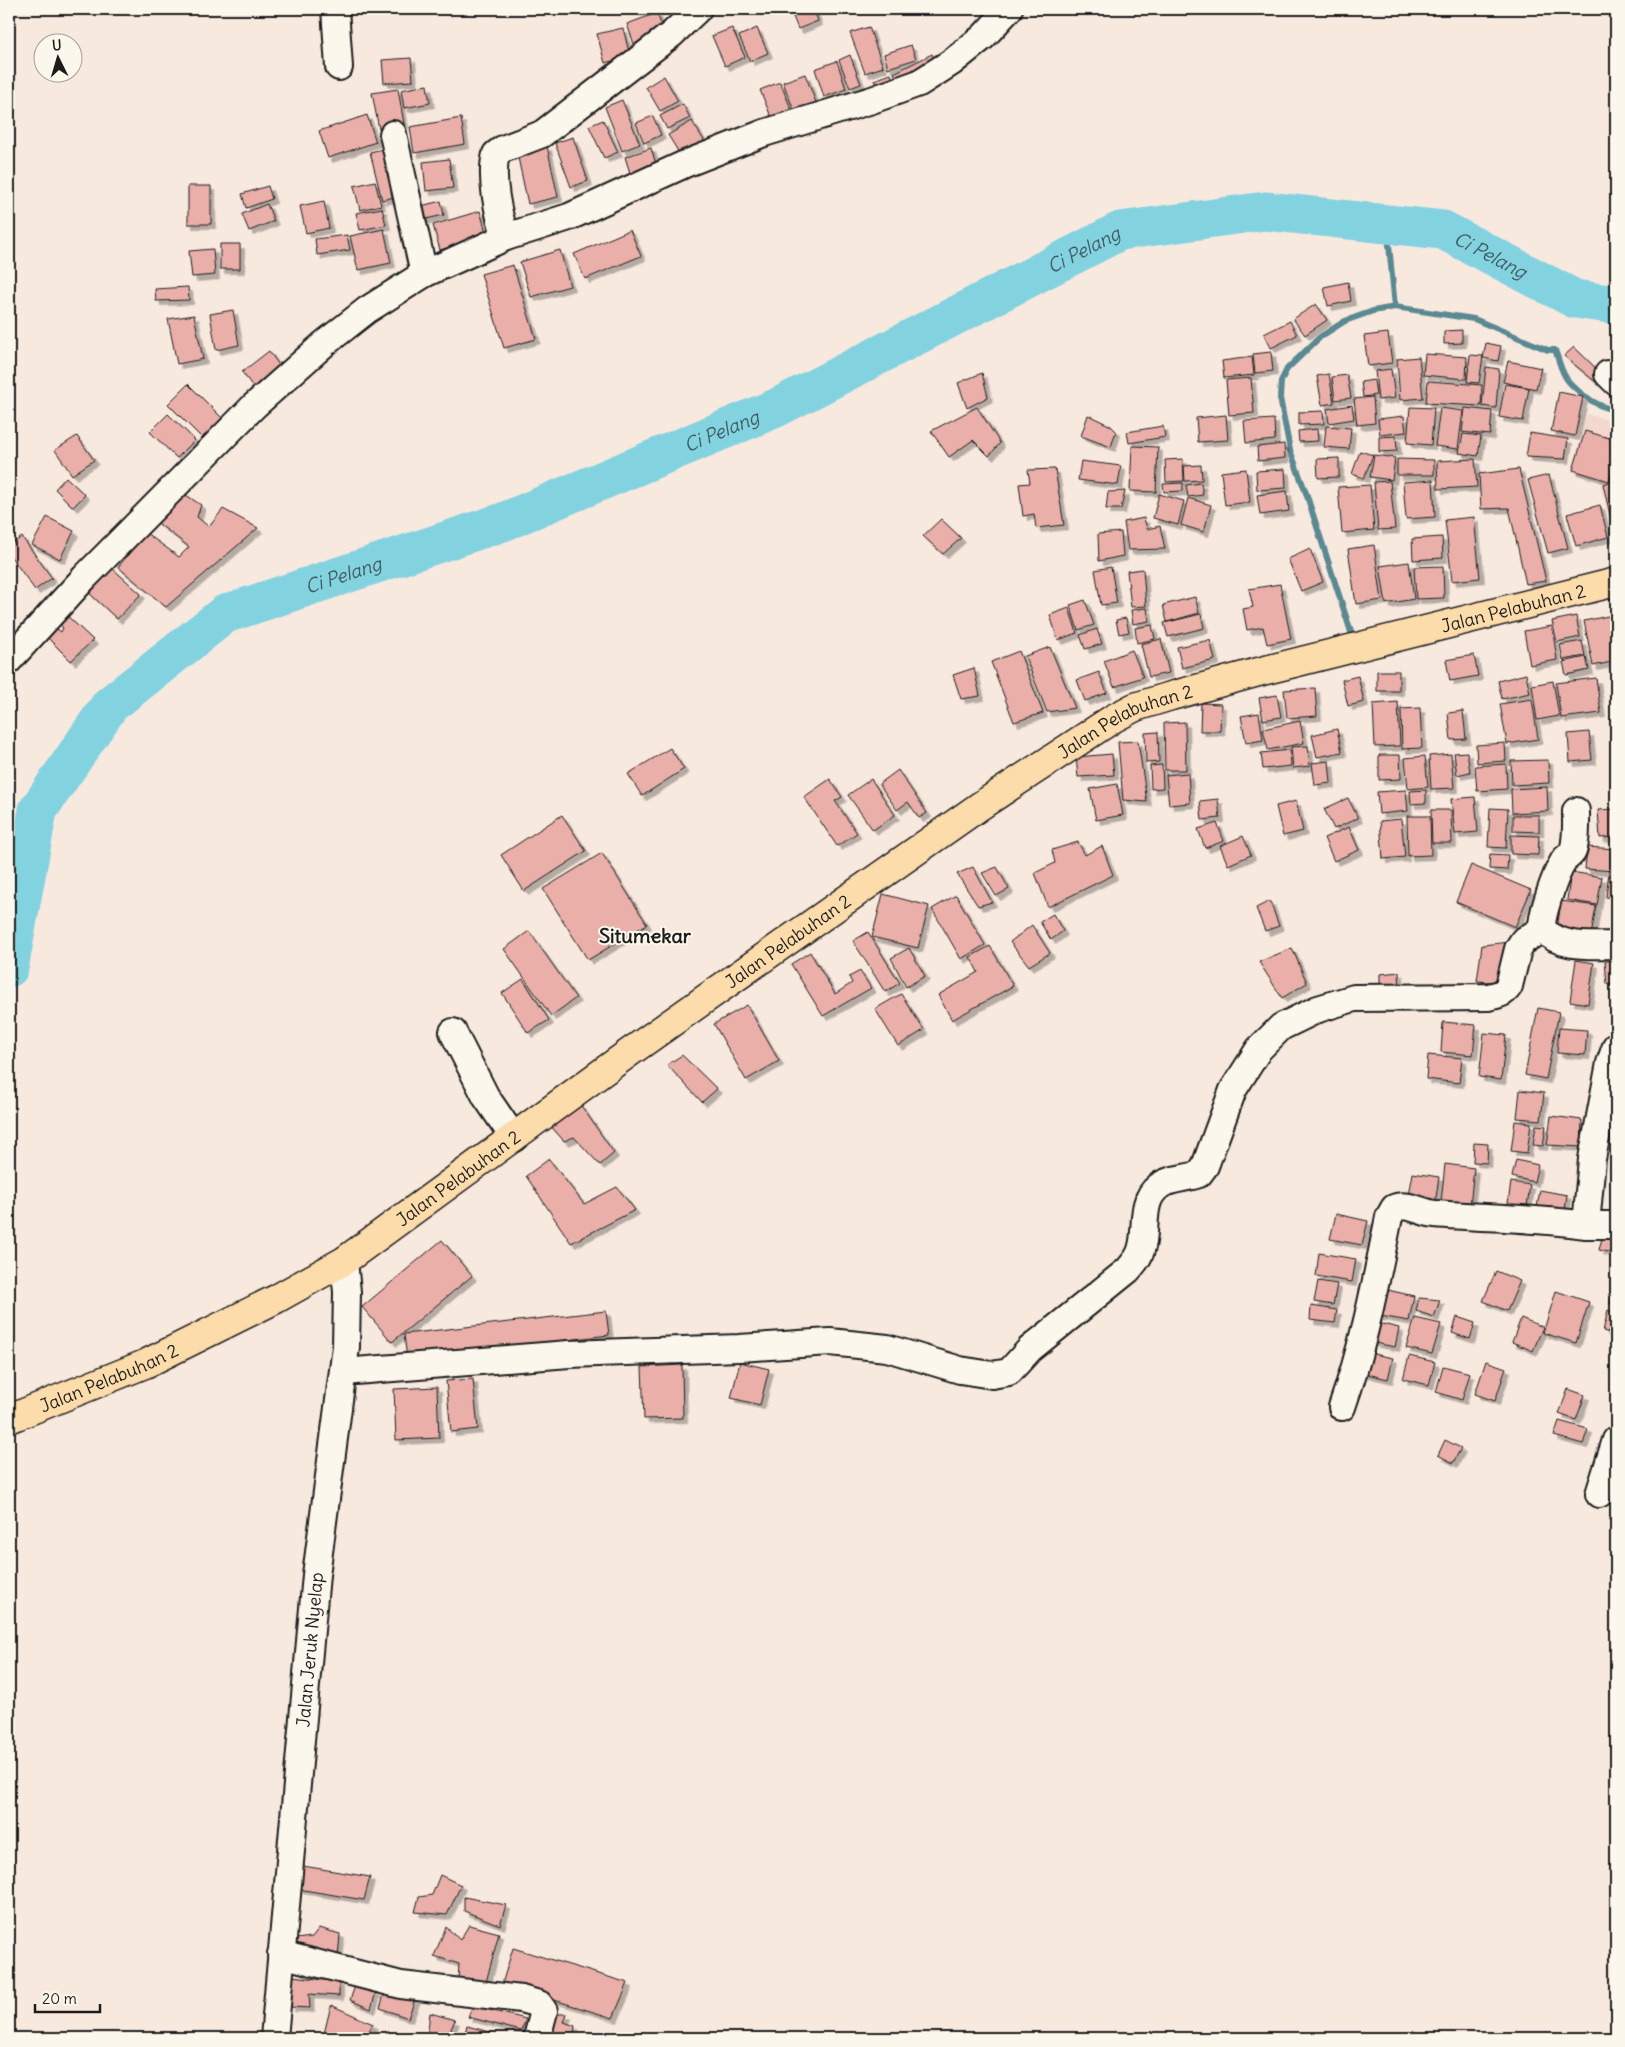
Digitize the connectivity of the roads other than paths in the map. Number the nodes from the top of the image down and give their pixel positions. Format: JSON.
{"nodes":[{"id":1,"x":334,"y":9,"type":"edge"},
{"id":2,"x":698,"y":9,"type":"edge"},
{"id":3,"x":1010,"y":9,"type":"edge"},
{"id":4,"x":339,"y":67,"type":"dead end"},
{"id":5,"x":393,"y":134,"type":"dead end"},
{"id":6,"x":506,"y":237,"type":"junction"},
{"id":7,"x":424,"y":274,"type":"junction"},
{"id":8,"x":1616,"y":582,"type":"edge"},
{"id":9,"x":9,"y":660,"type":"edge"},
{"id":10,"x":1576,"y":812,"type":"dead end"},
{"id":11,"x":1542,"y":929,"type":"junction"},
{"id":12,"x":1616,"y":946,"type":"edge"},
{"id":13,"x":453,"y":1032,"type":"dead end"},
{"id":14,"x":1616,"y":1046,"type":"edge"},
{"id":15,"x":514,"y":1138,"type":"junction"},
{"id":16,"x":1586,"y":1225,"type":"junction"},
{"id":17,"x":1616,"y":1225,"type":"edge"},
{"id":18,"x":344,"y":1261,"type":"junction"},
{"id":19,"x":343,"y":1372,"type":"junction"},
{"id":20,"x":1342,"y":1407,"type":"dead end"},
{"id":21,"x":9,"y":1419,"type":"edge"},
{"id":22,"x":1616,"y":1440,"type":"edge"},
{"id":23,"x":1599,"y":1494,"type":"dead end"},
{"id":24,"x":281,"y":1954,"type":"junction"},
{"id":25,"x":274,"y":2038,"type":"edge"},
{"id":26,"x":536,"y":2038,"type":"edge"}],
"edges":[{"from":1,"to":4,"type":"street"},
{"from":2,"to":6,"type":"street"},
{"from":3,"to":6,"type":"street"},
{"from":5,"to":7,"type":"street"},
{"from":6,"to":7,"type":"street"},
{"from":7,"to":9,"type":"street"},
{"from":8,"to":15,"type":"main road","name":"Jalan Pelabuhan 2"},
{"from":10,"to":11,"type":"street"},
{"from":11,"to":12,"type":"street"},
{"from":11,"to":19,"type":"street"},
{"from":13,"to":15,"type":"street"},
{"from":14,"to":16,"type":"street"},
{"from":15,"to":18,"type":"main road","name":"Jalan Pelabuhan 2"},
{"from":16,"to":17,"type":"street"},
{"from":16,"to":20,"type":"street"},
{"from":18,"to":19,"type":"street","name":"Jalan Jeruk Nyelap"},
{"from":18,"to":21,"type":"main road","name":"Jalan Pelabuhan 2"},
{"from":19,"to":24,"type":"street","name":"Jalan Jeruk Nyelap"},
{"from":22,"to":23,"type":"street"},
{"from":24,"to":25,"type":"street","name":"Jalan Jeruk Nyelap"},
{"from":24,"to":26,"type":"street"}]}
